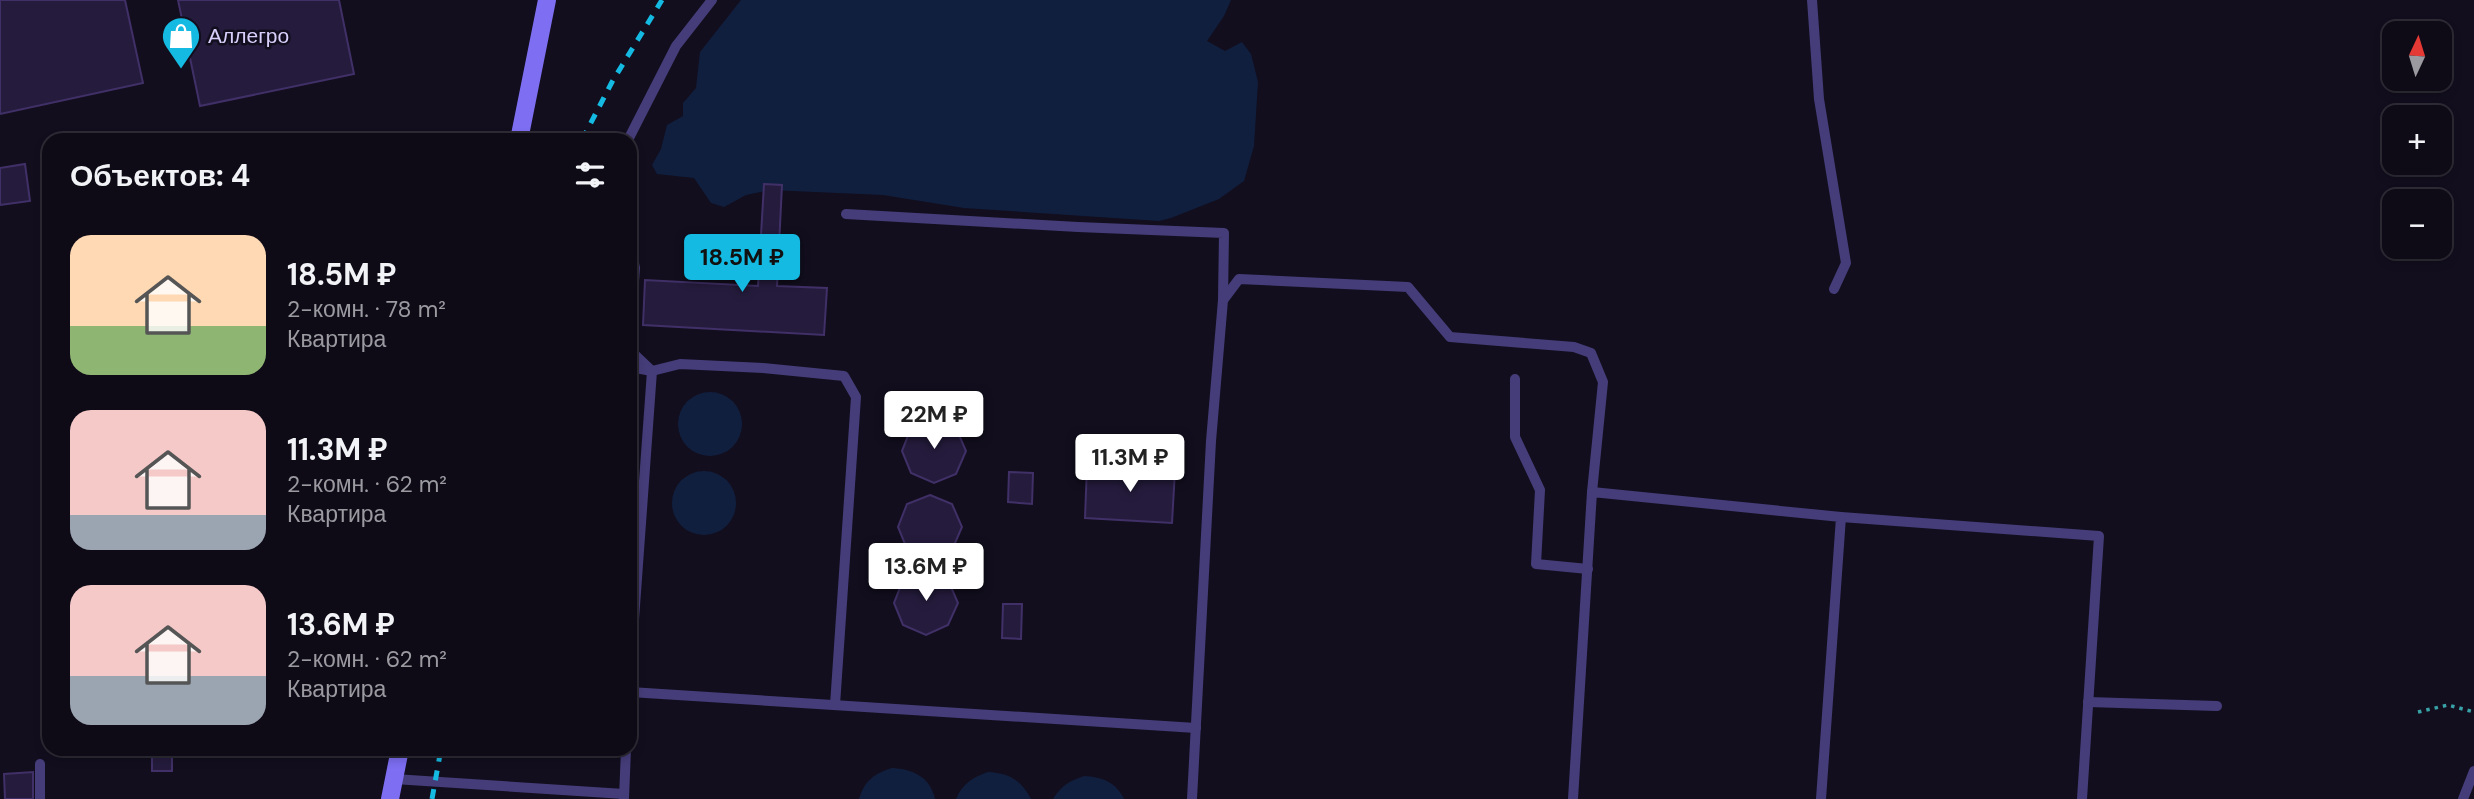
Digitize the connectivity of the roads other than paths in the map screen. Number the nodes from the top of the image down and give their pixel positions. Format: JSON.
{"nodes":[{"id":1,"x":547,"y":0,"type":"edge"},
{"id":2,"x":712,"y":0,"type":"edge"},
{"id":3,"x":1812,"y":0,"type":"edge"},
{"id":4,"x":520,"y":133,"type":"edge"},
{"id":5,"x":632,"y":133,"type":"edge"},
{"id":6,"x":846,"y":214,"type":"dead end"},
{"id":7,"x":1834,"y":289,"type":"dead end"},
{"id":8,"x":1223,"y":300,"type":"junction"},
{"id":9,"x":637,"y":357,"type":"edge"},
{"id":10,"x":637,"y":368,"type":"edge"},
{"id":11,"x":652,"y":371,"type":"junction"},
{"id":12,"x":1515,"y":379,"type":"dead end"},
{"id":13,"x":1592,"y":492,"type":"junction"},
{"id":14,"x":1841,"y":517,"type":"junction"},
{"id":15,"x":1588,"y":569,"type":"junction"},
{"id":16,"x":637,"y":578,"type":"edge"},
{"id":17,"x":637,"y":692,"type":"edge"},
{"id":18,"x":2088,"y":702,"type":"junction"},
{"id":19,"x":835,"y":705,"type":"junction"},
{"id":20,"x":2217,"y":706,"type":"dead end"},
{"id":21,"x":1196,"y":728,"type":"junction"},
{"id":22,"x":399,"y":756,"type":"edge"},
{"id":23,"x":626,"y":756,"type":"edge"},
{"id":24,"x":40,"y":764,"type":"dead end"},
{"id":25,"x":2474,"y":771,"type":"edge"},
{"id":26,"x":394,"y":779,"type":"junction"},
{"id":27,"x":624,"y":796,"type":"edge"},
{"id":28,"x":40,"y":799,"type":"edge"},
{"id":29,"x":390,"y":799,"type":"edge"},
{"id":30,"x":1192,"y":799,"type":"edge"},
{"id":31,"x":1573,"y":799,"type":"edge"},
{"id":32,"x":1821,"y":799,"type":"edge"},
{"id":33,"x":2082,"y":799,"type":"edge"},
{"id":34,"x":2463,"y":799,"type":"edge"}],
"edges":[{"from":1,"to":4,"type":"street"},
{"from":2,"to":5,"type":"lane"},
{"from":3,"to":7,"type":"lane"},
{"from":6,"to":8,"type":"lane"},
{"from":8,"to":13,"type":"lane"},
{"from":8,"to":21,"type":"lane"},
{"from":9,"to":11,"type":"lane"},
{"from":10,"to":11,"type":"lane"},
{"from":11,"to":16,"type":"lane"},
{"from":11,"to":19,"type":"lane"},
{"from":12,"to":15,"type":"lane"},
{"from":13,"to":14,"type":"lane"},
{"from":13,"to":15,"type":"lane"},
{"from":14,"to":18,"type":"lane"},
{"from":14,"to":32,"type":"lane"},
{"from":15,"to":31,"type":"lane"},
{"from":17,"to":19,"type":"lane"},
{"from":18,"to":20,"type":"lane"},
{"from":18,"to":33,"type":"lane"},
{"from":19,"to":21,"type":"lane"},
{"from":21,"to":30,"type":"lane"},
{"from":22,"to":26,"type":"street"},
{"from":23,"to":27,"type":"lane"},
{"from":24,"to":28,"type":"lane"},
{"from":25,"to":34,"type":"lane"},
{"from":26,"to":27,"type":"lane"},
{"from":26,"to":29,"type":"street"}]}
